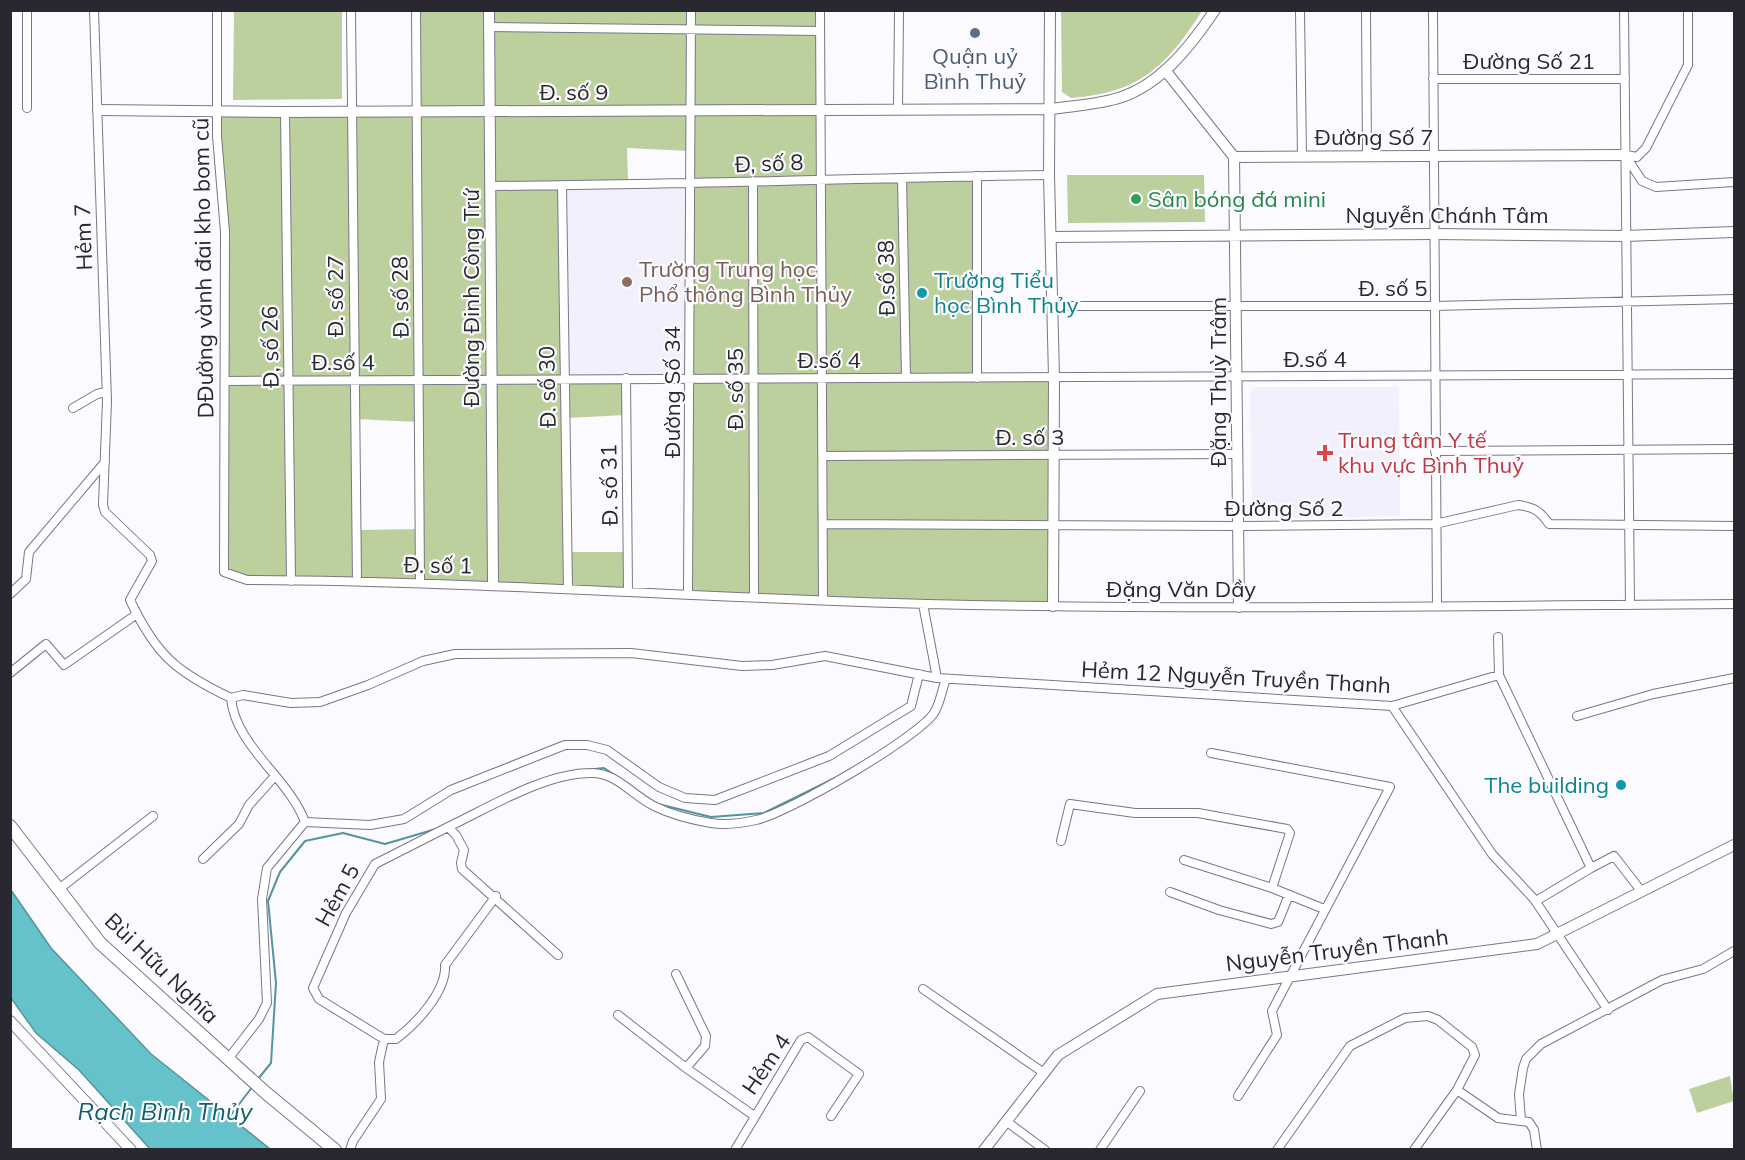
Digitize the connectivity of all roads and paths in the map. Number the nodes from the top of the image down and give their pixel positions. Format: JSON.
{"nodes":[{"id":1,"x":27,"y":10,"type":"edge"},
{"id":2,"x":94,"y":10,"type":"edge"},
{"id":3,"x":217,"y":10,"type":"edge"},
{"id":4,"x":351,"y":10,"type":"edge"},
{"id":5,"x":416,"y":10,"type":"edge"},
{"id":6,"x":489,"y":10,"type":"edge"},
{"id":7,"x":691,"y":10,"type":"edge"},
{"id":8,"x":820,"y":10,"type":"edge"},
{"id":9,"x":899,"y":10,"type":"edge"},
{"id":10,"x":1050,"y":10,"type":"edge"},
{"id":11,"x":1215,"y":10,"type":"edge"},
{"id":12,"x":1300,"y":10,"type":"edge"},
{"id":13,"x":1366,"y":10,"type":"edge"},
{"id":14,"x":1432,"y":10,"type":"edge"},
{"id":15,"x":1624,"y":10,"type":"edge"},
{"id":16,"x":1688,"y":10,"type":"edge"},
{"id":17,"x":489,"y":27,"type":"junction"},
{"id":18,"x":692,"y":29,"type":"junction"},
{"id":19,"x":820,"y":31,"type":"junction"},
{"id":20,"x":1165,"y":70,"type":"junction"},
{"id":21,"x":1433,"y":79,"type":"junction"},
{"id":22,"x":1625,"y":79,"type":"junction"},
{"id":23,"x":27,"y":108,"type":"dead end"},
{"id":24,"x":820,"y":108,"type":"junction"},
{"id":25,"x":898,"y":109,"type":"junction"},
{"id":26,"x":1051,"y":109,"type":"junction"},
{"id":27,"x":98,"y":110,"type":"junction"},
{"id":28,"x":218,"y":111,"type":"junction"},
{"id":29,"x":489,"y":111,"type":"junction"},
{"id":30,"x":690,"y":111,"type":"junction"},
{"id":31,"x":285,"y":112,"type":"junction"},
{"id":32,"x":352,"y":112,"type":"junction"},
{"id":33,"x":416,"y":112,"type":"junction"},
{"id":34,"x":1626,"y":154,"type":"junction"},
{"id":35,"x":1367,"y":156,"type":"junction"},
{"id":36,"x":1433,"y":156,"type":"junction"},
{"id":37,"x":1234,"y":157,"type":"junction"},
{"id":38,"x":1302,"y":157,"type":"junction"},
{"id":39,"x":1049,"y":175,"type":"junction"},
{"id":40,"x":977,"y":176,"type":"junction"},
{"id":41,"x":902,"y":178,"type":"junction"},
{"id":42,"x":821,"y":179,"type":"junction"},
{"id":43,"x":753,"y":181,"type":"junction"},
{"id":44,"x":1734,"y":182,"type":"edge"},
{"id":45,"x":562,"y":185,"type":"junction"},
{"id":46,"x":690,"y":185,"type":"junction"},
{"id":47,"x":490,"y":186,"type":"junction"},
{"id":48,"x":225,"y":232,"type":"junction"},
{"id":49,"x":1734,"y":232,"type":"edge"},
{"id":50,"x":1434,"y":234,"type":"junction"},
{"id":51,"x":1236,"y":235,"type":"junction"},
{"id":52,"x":1625,"y":236,"type":"junction"},
{"id":53,"x":1052,"y":237,"type":"junction"},
{"id":54,"x":1734,"y":299,"type":"edge"},
{"id":55,"x":1626,"y":303,"type":"junction"},
{"id":56,"x":1052,"y":306,"type":"junction"},
{"id":57,"x":1237,"y":306,"type":"junction"},
{"id":58,"x":1434,"y":306,"type":"junction"},
{"id":59,"x":1627,"y":374,"type":"junction"},
{"id":60,"x":1734,"y":374,"type":"edge"},
{"id":61,"x":1054,"y":377,"type":"junction"},
{"id":62,"x":1237,"y":377,"type":"junction"},
{"id":63,"x":1434,"y":377,"type":"junction"},
{"id":64,"x":626,"y":378,"type":"junction"},
{"id":65,"x":753,"y":378,"type":"junction"},
{"id":66,"x":822,"y":378,"type":"junction"},
{"id":67,"x":906,"y":378,"type":"junction"},
{"id":68,"x":976,"y":378,"type":"junction"},
{"id":69,"x":565,"y":379,"type":"junction"},
{"id":70,"x":691,"y":379,"type":"junction"},
{"id":71,"x":288,"y":380,"type":"junction"},
{"id":72,"x":354,"y":380,"type":"junction"},
{"id":73,"x":419,"y":380,"type":"junction"},
{"id":74,"x":492,"y":380,"type":"junction"},
{"id":75,"x":225,"y":381,"type":"junction"},
{"id":76,"x":106,"y":392,"type":"junction"},
{"id":77,"x":73,"y":408,"type":"dead end"},
{"id":78,"x":1734,"y":449,"type":"edge"},
{"id":79,"x":1628,"y":450,"type":"junction"},
{"id":80,"x":1435,"y":451,"type":"junction"},
{"id":81,"x":1238,"y":454,"type":"junction"},
{"id":82,"x":1053,"y":455,"type":"junction"},
{"id":83,"x":823,"y":456,"type":"junction"},
{"id":84,"x":105,"y":462,"type":"junction"},
{"id":85,"x":224,"y":496,"type":"junction"},
{"id":86,"x":823,"y":524,"type":"junction"},
{"id":87,"x":1435,"y":524,"type":"junction"},
{"id":88,"x":1053,"y":525,"type":"junction"},
{"id":89,"x":1629,"y":525,"type":"junction"},
{"id":90,"x":1238,"y":526,"type":"junction"},
{"id":91,"x":1734,"y":526,"type":"edge"},
{"id":92,"x":247,"y":580,"type":"joint"},
{"id":93,"x":291,"y":581,"type":"junction"},
{"id":94,"x":357,"y":581,"type":"junction"},
{"id":95,"x":420,"y":583,"type":"junction"},
{"id":96,"x":493,"y":584,"type":"junction"},
{"id":97,"x":568,"y":589,"type":"junction"},
{"id":98,"x":628,"y":591,"type":"junction"},
{"id":99,"x":10,"y":594,"type":"edge"},
{"id":100,"x":688,"y":594,"type":"junction"},
{"id":101,"x":754,"y":597,"type":"junction"},
{"id":102,"x":824,"y":599,"type":"junction"},
{"id":103,"x":923,"y":603,"type":"junction"},
{"id":104,"x":1734,"y":604,"type":"edge"},
{"id":105,"x":1630,"y":605,"type":"junction"},
{"id":106,"x":1053,"y":606,"type":"junction"},
{"id":107,"x":1437,"y":606,"type":"junction"},
{"id":108,"x":1239,"y":607,"type":"junction"},
{"id":109,"x":137,"y":615,"type":"junction"},
{"id":110,"x":1498,"y":637,"type":"dead end"},
{"id":111,"x":10,"y":673,"type":"edge"},
{"id":112,"x":919,"y":674,"type":"junction"},
{"id":113,"x":1499,"y":675,"type":"junction"},
{"id":114,"x":941,"y":678,"type":"junction"},
{"id":115,"x":1734,"y":678,"type":"edge"},
{"id":116,"x":231,"y":698,"type":"junction"},
{"id":117,"x":1392,"y":706,"type":"junction"},
{"id":118,"x":1577,"y":716,"type":"dead end"},
{"id":119,"x":1211,"y":753,"type":"dead end"},
{"id":120,"x":275,"y":776,"type":"junction"},
{"id":121,"x":153,"y":816,"type":"dead end"},
{"id":122,"x":305,"y":822,"type":"junction"},
{"id":123,"x":10,"y":826,"type":"edge"},
{"id":124,"x":448,"y":827,"type":"junction"},
{"id":125,"x":1061,"y":841,"type":"dead end"},
{"id":126,"x":1734,"y":846,"type":"edge"},
{"id":127,"x":203,"y":859,"type":"dead end"},
{"id":128,"x":1184,"y":860,"type":"dead end"},
{"id":129,"x":1591,"y":868,"type":"junction"},
{"id":130,"x":1272,"y":888,"type":"junction"},
{"id":131,"x":59,"y":889,"type":"junction"},
{"id":132,"x":1170,"y":892,"type":"dead end"},
{"id":133,"x":1642,"y":892,"type":"junction"},
{"id":134,"x":1289,"y":895,"type":"junction"},
{"id":135,"x":496,"y":897,"type":"junction"},
{"id":136,"x":1536,"y":902,"type":"junction"},
{"id":137,"x":1324,"y":909,"type":"junction"},
{"id":138,"x":1557,"y":935,"type":"junction"},
{"id":139,"x":1734,"y":951,"type":"edge"},
{"id":140,"x":558,"y":955,"type":"dead end"},
{"id":141,"x":676,"y":974,"type":"dead end"},
{"id":142,"x":1290,"y":975,"type":"junction"},
{"id":143,"x":923,"y":989,"type":"dead end"},
{"id":144,"x":1608,"y":1010,"type":"junction"},
{"id":145,"x":618,"y":1015,"type":"dead end"},
{"id":146,"x":10,"y":1021,"type":"edge"},
{"id":147,"x":384,"y":1039,"type":"junction"},
{"id":148,"x":228,"y":1059,"type":"junction"},
{"id":149,"x":686,"y":1068,"type":"junction"},
{"id":150,"x":1044,"y":1073,"type":"junction"},
{"id":151,"x":1457,"y":1090,"type":"junction"},
{"id":152,"x":1140,"y":1091,"type":"dead end"},
{"id":153,"x":1238,"y":1096,"type":"dead end"},
{"id":154,"x":753,"y":1115,"type":"junction"},
{"id":155,"x":831,"y":1116,"type":"dead end"},
{"id":156,"x":1521,"y":1121,"type":"junction"},
{"id":157,"x":1006,"y":1122,"type":"junction"},
{"id":158,"x":131,"y":1149,"type":"edge"},
{"id":159,"x":336,"y":1149,"type":"edge"},
{"id":160,"x":350,"y":1149,"type":"edge"},
{"id":161,"x":735,"y":1149,"type":"edge"},
{"id":162,"x":984,"y":1149,"type":"edge"},
{"id":163,"x":1045,"y":1149,"type":"edge"},
{"id":164,"x":1100,"y":1149,"type":"edge"},
{"id":165,"x":1277,"y":1149,"type":"edge"},
{"id":166,"x":1414,"y":1149,"type":"edge"},
{"id":167,"x":1537,"y":1149,"type":"edge"}],
"edges":[{"from":1,"to":23,"type":"street"},
{"from":2,"to":27,"type":"street","name":"Hẻm 7"},
{"from":3,"to":28,"type":"street","name":"DĐường vành đai kho bom cũ"},
{"from":4,"to":32,"type":"street","name":"Đ. số 27"},
{"from":5,"to":33,"type":"street","name":"Đ. số 28"},
{"from":6,"to":17,"type":"street","name":"Đường Đinh Công Trứ"},
{"from":7,"to":18,"type":"street","name":"Đường Số 34"},
{"from":8,"to":19,"type":"street"},
{"from":9,"to":25,"type":"street"},
{"from":10,"to":26,"type":"street"},
{"from":11,"to":20,"type":"street","name":"Đ. số 9"},
{"from":12,"to":38,"type":"street"},
{"from":13,"to":35,"type":"street"},
{"from":14,"to":21,"type":"street"},
{"from":15,"to":22,"type":"street"},
{"from":16,"to":34,"type":"street"},
{"from":17,"to":18,"type":"street"},
{"from":17,"to":29,"type":"street","name":"Đường Đinh Công Trứ"},
{"from":18,"to":19,"type":"street"},
{"from":18,"to":30,"type":"street","name":"Đường Số 34"},
{"from":19,"to":24,"type":"street"},
{"from":20,"to":26,"type":"street","name":"Đ. số 9"},
{"from":20,"to":37,"type":"street"},
{"from":21,"to":22,"type":"street","name":"Đường Số 21"},
{"from":21,"to":36,"type":"street"},
{"from":22,"to":34,"type":"street"},
{"from":24,"to":25,"type":"street","name":"Đ. số 9"},
{"from":24,"to":30,"type":"street","name":"Đ. số 9"},
{"from":24,"to":42,"type":"street"},
{"from":25,"to":26,"type":"street","name":"Đ. số 9"},
{"from":26,"to":39,"type":"street"},
{"from":27,"to":28,"type":"street","name":"Đ. số 9"},
{"from":27,"to":76,"type":"street","name":"Hẻm 7"},
{"from":28,"to":31,"type":"street","name":"Đ. số 9"},
{"from":28,"to":48,"type":"street","name":"DĐường vành đai kho bom cũ"},
{"from":29,"to":30,"type":"street","name":"Đ. số 9"},
{"from":29,"to":33,"type":"street","name":"Đ. số 9"},
{"from":29,"to":47,"type":"street","name":"Đường Đinh Công Trứ"},
{"from":30,"to":46,"type":"street","name":"Đường Số 34"},
{"from":31,"to":32,"type":"street","name":"Đ. số 9"},
{"from":31,"to":71,"type":"street","name":"Đ, số 26"},
{"from":32,"to":33,"type":"street","name":"Đ. số 9"},
{"from":32,"to":72,"type":"street","name":"Đ. số 27"},
{"from":33,"to":73,"type":"street","name":"Đ. số 28"},
{"from":34,"to":36,"type":"street","name":"Đường Số 7"},
{"from":34,"to":44,"type":"street"},
{"from":34,"to":52,"type":"street"},
{"from":35,"to":36,"type":"street","name":"Đường Số 7"},
{"from":35,"to":38,"type":"street","name":"Đường Số 7"},
{"from":36,"to":50,"type":"street"},
{"from":37,"to":38,"type":"street","name":"Đường Số 7"},
{"from":37,"to":51,"type":"street","name":"Đặng Thuỳ Trâm"},
{"from":39,"to":40,"type":"street","name":"Đ, số 8"},
{"from":39,"to":53,"type":"street"},
{"from":40,"to":41,"type":"street","name":"Đ, số 8"},
{"from":40,"to":68,"type":"street"},
{"from":41,"to":42,"type":"street","name":"Đ, số 8"},
{"from":41,"to":67,"type":"street","name":"Đ.số 38"},
{"from":42,"to":43,"type":"street","name":"Đ, số 8"},
{"from":42,"to":66,"type":"street"},
{"from":43,"to":46,"type":"street","name":"Đ, số 8"},
{"from":43,"to":65,"type":"street","name":"Đ. số 35"},
{"from":45,"to":46,"type":"street","name":"Đ, số 8"},
{"from":45,"to":47,"type":"street","name":"Đ, số 8"},
{"from":45,"to":69,"type":"street","name":"Đ. số 30"},
{"from":46,"to":70,"type":"street","name":"Đường Số 34"},
{"from":47,"to":74,"type":"street","name":"Đường Đinh Công Trứ"},
{"from":48,"to":75,"type":"street","name":"DĐường vành đai kho bom cũ"},
{"from":48,"to":85,"type":"street"},
{"from":49,"to":52,"type":"street","name":"Nguyễn Chánh Tâm"},
{"from":50,"to":51,"type":"street","name":"Nguyễn Chánh Tâm"},
{"from":50,"to":52,"type":"street","name":"Nguyễn Chánh Tâm"},
{"from":50,"to":58,"type":"street"},
{"from":51,"to":53,"type":"street","name":"Nguyễn Chánh Tâm"},
{"from":51,"to":57,"type":"street","name":"Đặng Thuỳ Trâm"},
{"from":52,"to":55,"type":"street"},
{"from":53,"to":56,"type":"street"},
{"from":54,"to":55,"type":"street","name":"Đ. số 5"},
{"from":55,"to":58,"type":"street","name":"Đ. số 5"},
{"from":55,"to":59,"type":"street"},
{"from":56,"to":57,"type":"street","name":"Đ. số 5"},
{"from":56,"to":61,"type":"street"},
{"from":57,"to":58,"type":"street","name":"Đ. số 5"},
{"from":57,"to":62,"type":"street","name":"Đặng Thuỳ Trâm"},
{"from":58,"to":63,"type":"street"},
{"from":59,"to":60,"type":"street","name":"Đ.số 4"},
{"from":59,"to":63,"type":"street","name":"Đ.số 4"},
{"from":59,"to":79,"type":"street"},
{"from":61,"to":62,"type":"street","name":"Đ.số 4"},
{"from":61,"to":68,"type":"street","name":"Đ.số 4"},
{"from":61,"to":82,"type":"street"},
{"from":62,"to":63,"type":"street","name":"Đ.số 4"},
{"from":62,"to":81,"type":"street","name":"Đặng Thuỳ Trâm"},
{"from":63,"to":80,"type":"street"},
{"from":64,"to":69,"type":"street","name":"Đ.số 4"},
{"from":64,"to":70,"type":"street","name":"Đ.số 4"},
{"from":64,"to":98,"type":"street","name":"Đ. số 31"},
{"from":65,"to":66,"type":"street","name":"Đ.số 4"},
{"from":65,"to":70,"type":"street","name":"Đ.số 4"},
{"from":65,"to":101,"type":"street","name":"Đ. số 35"},
{"from":66,"to":67,"type":"street","name":"Đ.số 4"},
{"from":66,"to":83,"type":"street"},
{"from":67,"to":68,"type":"street","name":"Đ.số 4"},
{"from":69,"to":74,"type":"street","name":"Đ.số 4"},
{"from":69,"to":97,"type":"street","name":"Đ. số 30"},
{"from":70,"to":100,"type":"street","name":"Đường Số 34"},
{"from":71,"to":72,"type":"street","name":"Đ.số 4"},
{"from":71,"to":75,"type":"street","name":"Đ.số 4"},
{"from":71,"to":93,"type":"street","name":"Đ, số 26"},
{"from":72,"to":73,"type":"street","name":"Đ.số 4"},
{"from":72,"to":94,"type":"street","name":"Đ. số 27"},
{"from":73,"to":74,"type":"street","name":"Đ.số 4"},
{"from":73,"to":95,"type":"street","name":"Đ. số 28"},
{"from":74,"to":96,"type":"street","name":"Đường Đinh Công Trứ"},
{"from":75,"to":85,"type":"street","name":"DĐường vành đai kho bom cũ"},
{"from":76,"to":77,"type":"street"},
{"from":76,"to":84,"type":"street","name":"Hẻm 7"},
{"from":78,"to":79,"type":"street"},
{"from":79,"to":80,"type":"street"},
{"from":79,"to":89,"type":"street"},
{"from":80,"to":87,"type":"street"},
{"from":81,"to":82,"type":"street","name":"Đ. số 3"},
{"from":81,"to":90,"type":"street","name":"Đặng Thuỳ Trâm"},
{"from":82,"to":83,"type":"street","name":"Đ. số 3"},
{"from":82,"to":88,"type":"street"},
{"from":83,"to":86,"type":"street"},
{"from":84,"to":99,"type":"street"},
{"from":84,"to":109,"type":"street","name":"Hẻm 7"},
{"from":85,"to":92,"type":"street","name":"DĐường vành đai kho bom cũ"},
{"from":86,"to":88,"type":"street","name":"Đường Số 2"},
{"from":86,"to":102,"type":"street"},
{"from":87,"to":89,"type":"street","name":"Đường Số 2"},
{"from":87,"to":90,"type":"street","name":"Đường Số 2"},
{"from":87,"to":107,"type":"street"},
{"from":88,"to":90,"type":"street","name":"Đường Số 2"},
{"from":88,"to":106,"type":"street"},
{"from":89,"to":91,"type":"street","name":"Đường Số 2"},
{"from":89,"to":105,"type":"street"},
{"from":90,"to":108,"type":"street","name":"Đặng Thuỳ Trâm"},
{"from":92,"to":93,"type":"street","name":"Đ. số 1"},
{"from":93,"to":94,"type":"street","name":"Đ. số 1"},
{"from":94,"to":95,"type":"street","name":"Đ. số 1"},
{"from":95,"to":96,"type":"street","name":"Đ. số 1"},
{"from":96,"to":97,"type":"street","name":"Đ. số 1"},
{"from":97,"to":98,"type":"street","name":"Đ. số 1"},
{"from":98,"to":100,"type":"street","name":"Đặng Văn Dầy"},
{"from":100,"to":101,"type":"street","name":"Đặng Văn Dầy"},
{"from":101,"to":102,"type":"street","name":"Đặng Văn Dầy"},
{"from":102,"to":103,"type":"street","name":"Đặng Văn Dầy"},
{"from":103,"to":106,"type":"street","name":"Đặng Văn Dầy"},
{"from":103,"to":114,"type":"street"},
{"from":104,"to":105,"type":"street","name":"Đặng Văn Dầy"},
{"from":105,"to":107,"type":"street","name":"Đặng Văn Dầy"},
{"from":106,"to":108,"type":"street","name":"Đặng Văn Dầy"},
{"from":107,"to":108,"type":"street","name":"Đặng Văn Dầy"},
{"from":109,"to":111,"type":"street"},
{"from":109,"to":116,"type":"street"},
{"from":110,"to":113,"type":"street"},
{"from":112,"to":114,"type":"street","name":"Hẻm 12 Nguyễn Truyền Thanh"},
{"from":112,"to":116,"type":"street","name":"Hẻm 12 Nguyễn Truyền Thanh"},
{"from":112,"to":122,"type":"street"},
{"from":113,"to":117,"type":"street","name":"Hẻm 12 Nguyễn Truyền Thanh"},
{"from":113,"to":129,"type":"street"},
{"from":114,"to":117,"type":"street","name":"Hẻm 12 Nguyễn Truyền Thanh"},
{"from":114,"to":124,"type":"street"},
{"from":115,"to":118,"type":"street"},
{"from":116,"to":120,"type":"street"},
{"from":117,"to":136,"type":"street"},
{"from":119,"to":137,"type":"street"},
{"from":120,"to":122,"type":"street"},
{"from":120,"to":127,"type":"street"},
{"from":121,"to":131,"type":"street"},
{"from":122,"to":148,"type":"street"},
{"from":123,"to":131,"type":"main road","name":"Bùi Hữu Nghĩa"},
{"from":124,"to":135,"type":"street"},
{"from":124,"to":147,"type":"street","name":"Hẻm 5"},
{"from":125,"to":130,"type":"street"},
{"from":126,"to":133,"type":"street","name":"Nguyễn Truyền Thanh"},
{"from":128,"to":130,"type":"street"},
{"from":129,"to":133,"type":"street"},
{"from":129,"to":136,"type":"street"},
{"from":130,"to":134,"type":"street"},
{"from":131,"to":148,"type":"main road","name":"Bùi Hữu Nghĩa"},
{"from":132,"to":134,"type":"street"},
{"from":133,"to":138,"type":"street","name":"Nguyễn Truyền Thanh"},
{"from":134,"to":137,"type":"street"},
{"from":135,"to":140,"type":"street"},
{"from":135,"to":147,"type":"street"},
{"from":136,"to":138,"type":"street"},
{"from":137,"to":142,"type":"street"},
{"from":138,"to":142,"type":"street","name":"Nguyễn Truyền Thanh"},
{"from":138,"to":144,"type":"street"},
{"from":139,"to":144,"type":"street"},
{"from":141,"to":149,"type":"street"},
{"from":142,"to":150,"type":"street","name":"Nguyễn Truyền Thanh"},
{"from":142,"to":153,"type":"street"},
{"from":143,"to":150,"type":"street"},
{"from":144,"to":156,"type":"street"},
{"from":145,"to":149,"type":"street"},
{"from":146,"to":158,"type":"street"},
{"from":147,"to":160,"type":"street"},
{"from":148,"to":159,"type":"main road","name":"Bùi Hữu Nghĩa"},
{"from":149,"to":154,"type":"street"},
{"from":150,"to":157,"type":"street","name":"Nguyễn Truyền Thanh"},
{"from":151,"to":156,"type":"street"},
{"from":151,"to":165,"type":"street"},
{"from":151,"to":166,"type":"street"},
{"from":152,"to":164,"type":"street"},
{"from":154,"to":155,"type":"street","name":"Hẻm 4"},
{"from":154,"to":161,"type":"street","name":"Hẻm 4"},
{"from":156,"to":167,"type":"street"},
{"from":157,"to":162,"type":"street","name":"Nguyễn Truyền Thanh"},
{"from":157,"to":163,"type":"street"}]}
